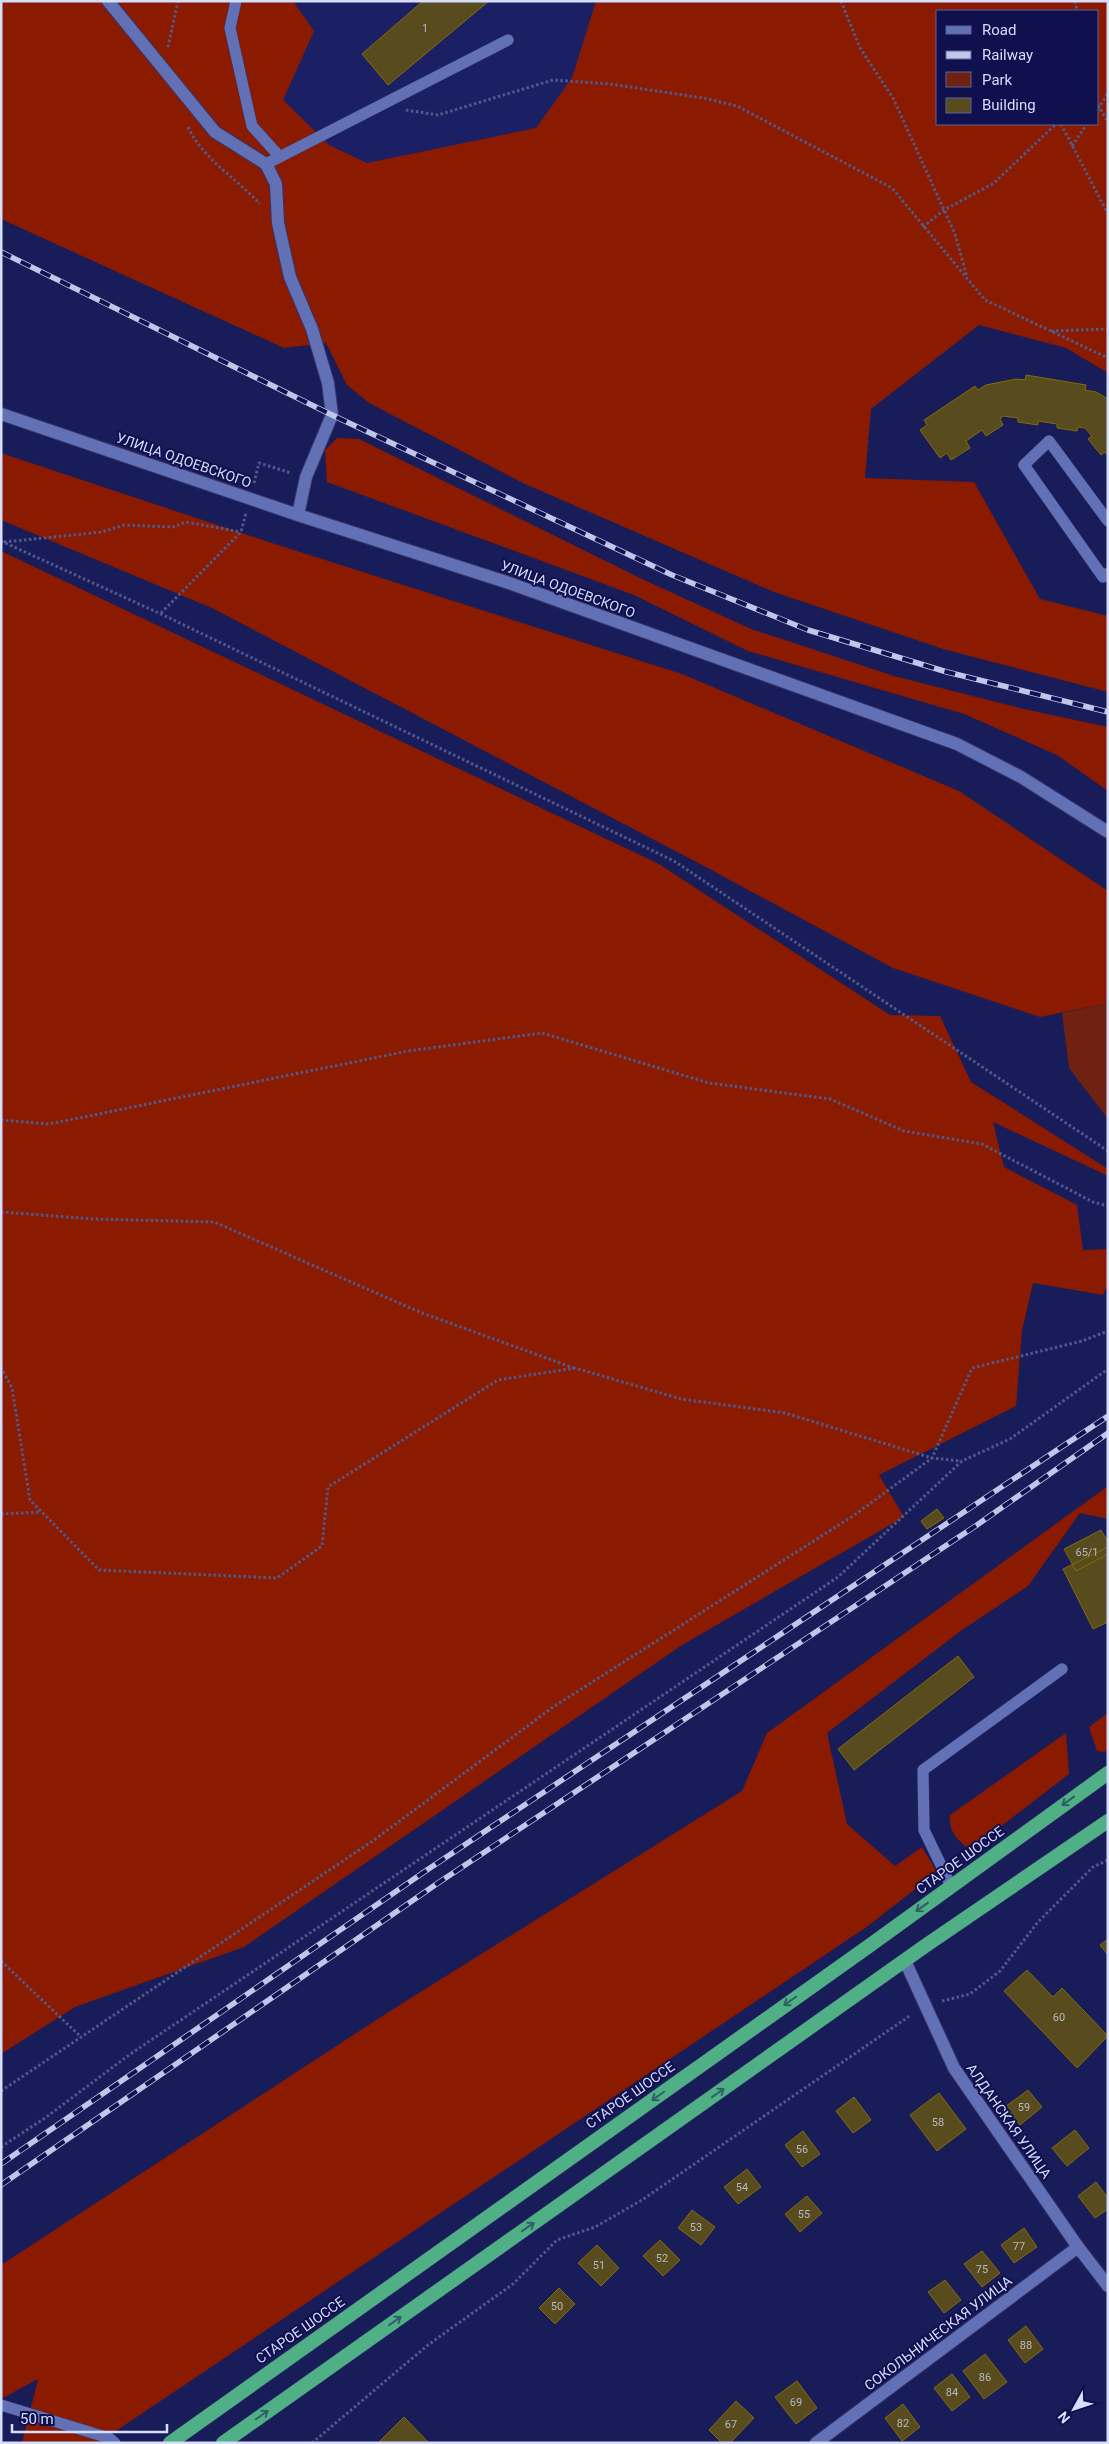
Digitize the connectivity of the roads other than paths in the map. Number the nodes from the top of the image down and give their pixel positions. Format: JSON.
{"nodes":[{"id":1,"x":108,"y":1,"type":"edge"},
{"id":2,"x":236,"y":1,"type":"edge"},
{"id":3,"x":508,"y":40,"type":"dead end"},
{"id":4,"x":280,"y":157,"type":"junction"},
{"id":5,"x":266,"y":164,"type":"junction"},
{"id":6,"x":1,"y":414,"type":"edge"},
{"id":7,"x":298,"y":516,"type":"junction"},
{"id":8,"x":1108,"y":521,"type":"edge"},
{"id":9,"x":1108,"y":573,"type":"edge"},
{"id":10,"x":1108,"y":832,"type":"edge"},
{"id":11,"x":1062,"y":1668,"type":"dead end"},
{"id":12,"x":1108,"y":1773,"type":"edge"},
{"id":13,"x":1108,"y":1821,"type":"edge"},
{"id":14,"x":951,"y":1886,"type":"junction"},
{"id":15,"x":905,"y":1961,"type":"junction"},
{"id":16,"x":1078,"y":2248,"type":"junction"},
{"id":17,"x":1108,"y":2286,"type":"edge"},
{"id":18,"x":1,"y":2405,"type":"edge"},
{"id":19,"x":229,"y":2441,"type":"edge"},
{"id":20,"x":115,"y":2443,"type":"edge"},
{"id":21,"x":170,"y":2443,"type":"edge"},
{"id":22,"x":816,"y":2443,"type":"edge"}],
"edges":[{"from":1,"to":5,"type":"street"},
{"from":2,"to":4,"type":"lane"},
{"from":3,"to":4,"type":"lane"},
{"from":4,"to":5,"type":"lane"},
{"from":5,"to":7,"type":"street"},
{"from":6,"to":7,"type":"street","name":"УЛИЦА ОДОЕВСКОГО"},
{"from":7,"to":10,"type":"street","name":"УЛИЦА ОДОЕВСКОГО"},
{"from":8,"to":9,"type":"lane"},
{"from":11,"to":14,"type":"lane"},
{"from":12,"to":14,"type":"highway","name":"СТАРОЕ ШОССЕ","one_way":true},
{"from":13,"to":15,"type":"highway"},
{"from":14,"to":21,"type":"highway","name":"СТАРОЕ ШОССЕ","one_way":true},
{"from":15,"to":16,"type":"street","name":"АЛДАНСКАЯ УЛИЦА"},
{"from":19,"to":15,"type":"highway","one_way":true},
{"from":16,"to":17,"type":"street","name":"АЛДАНСКАЯ УЛИЦА"},
{"from":16,"to":22,"type":"street","name":"СОКОЛЬНИЧЕСКАЯ УЛИЦА"},
{"from":18,"to":20,"type":"lane"}]}
